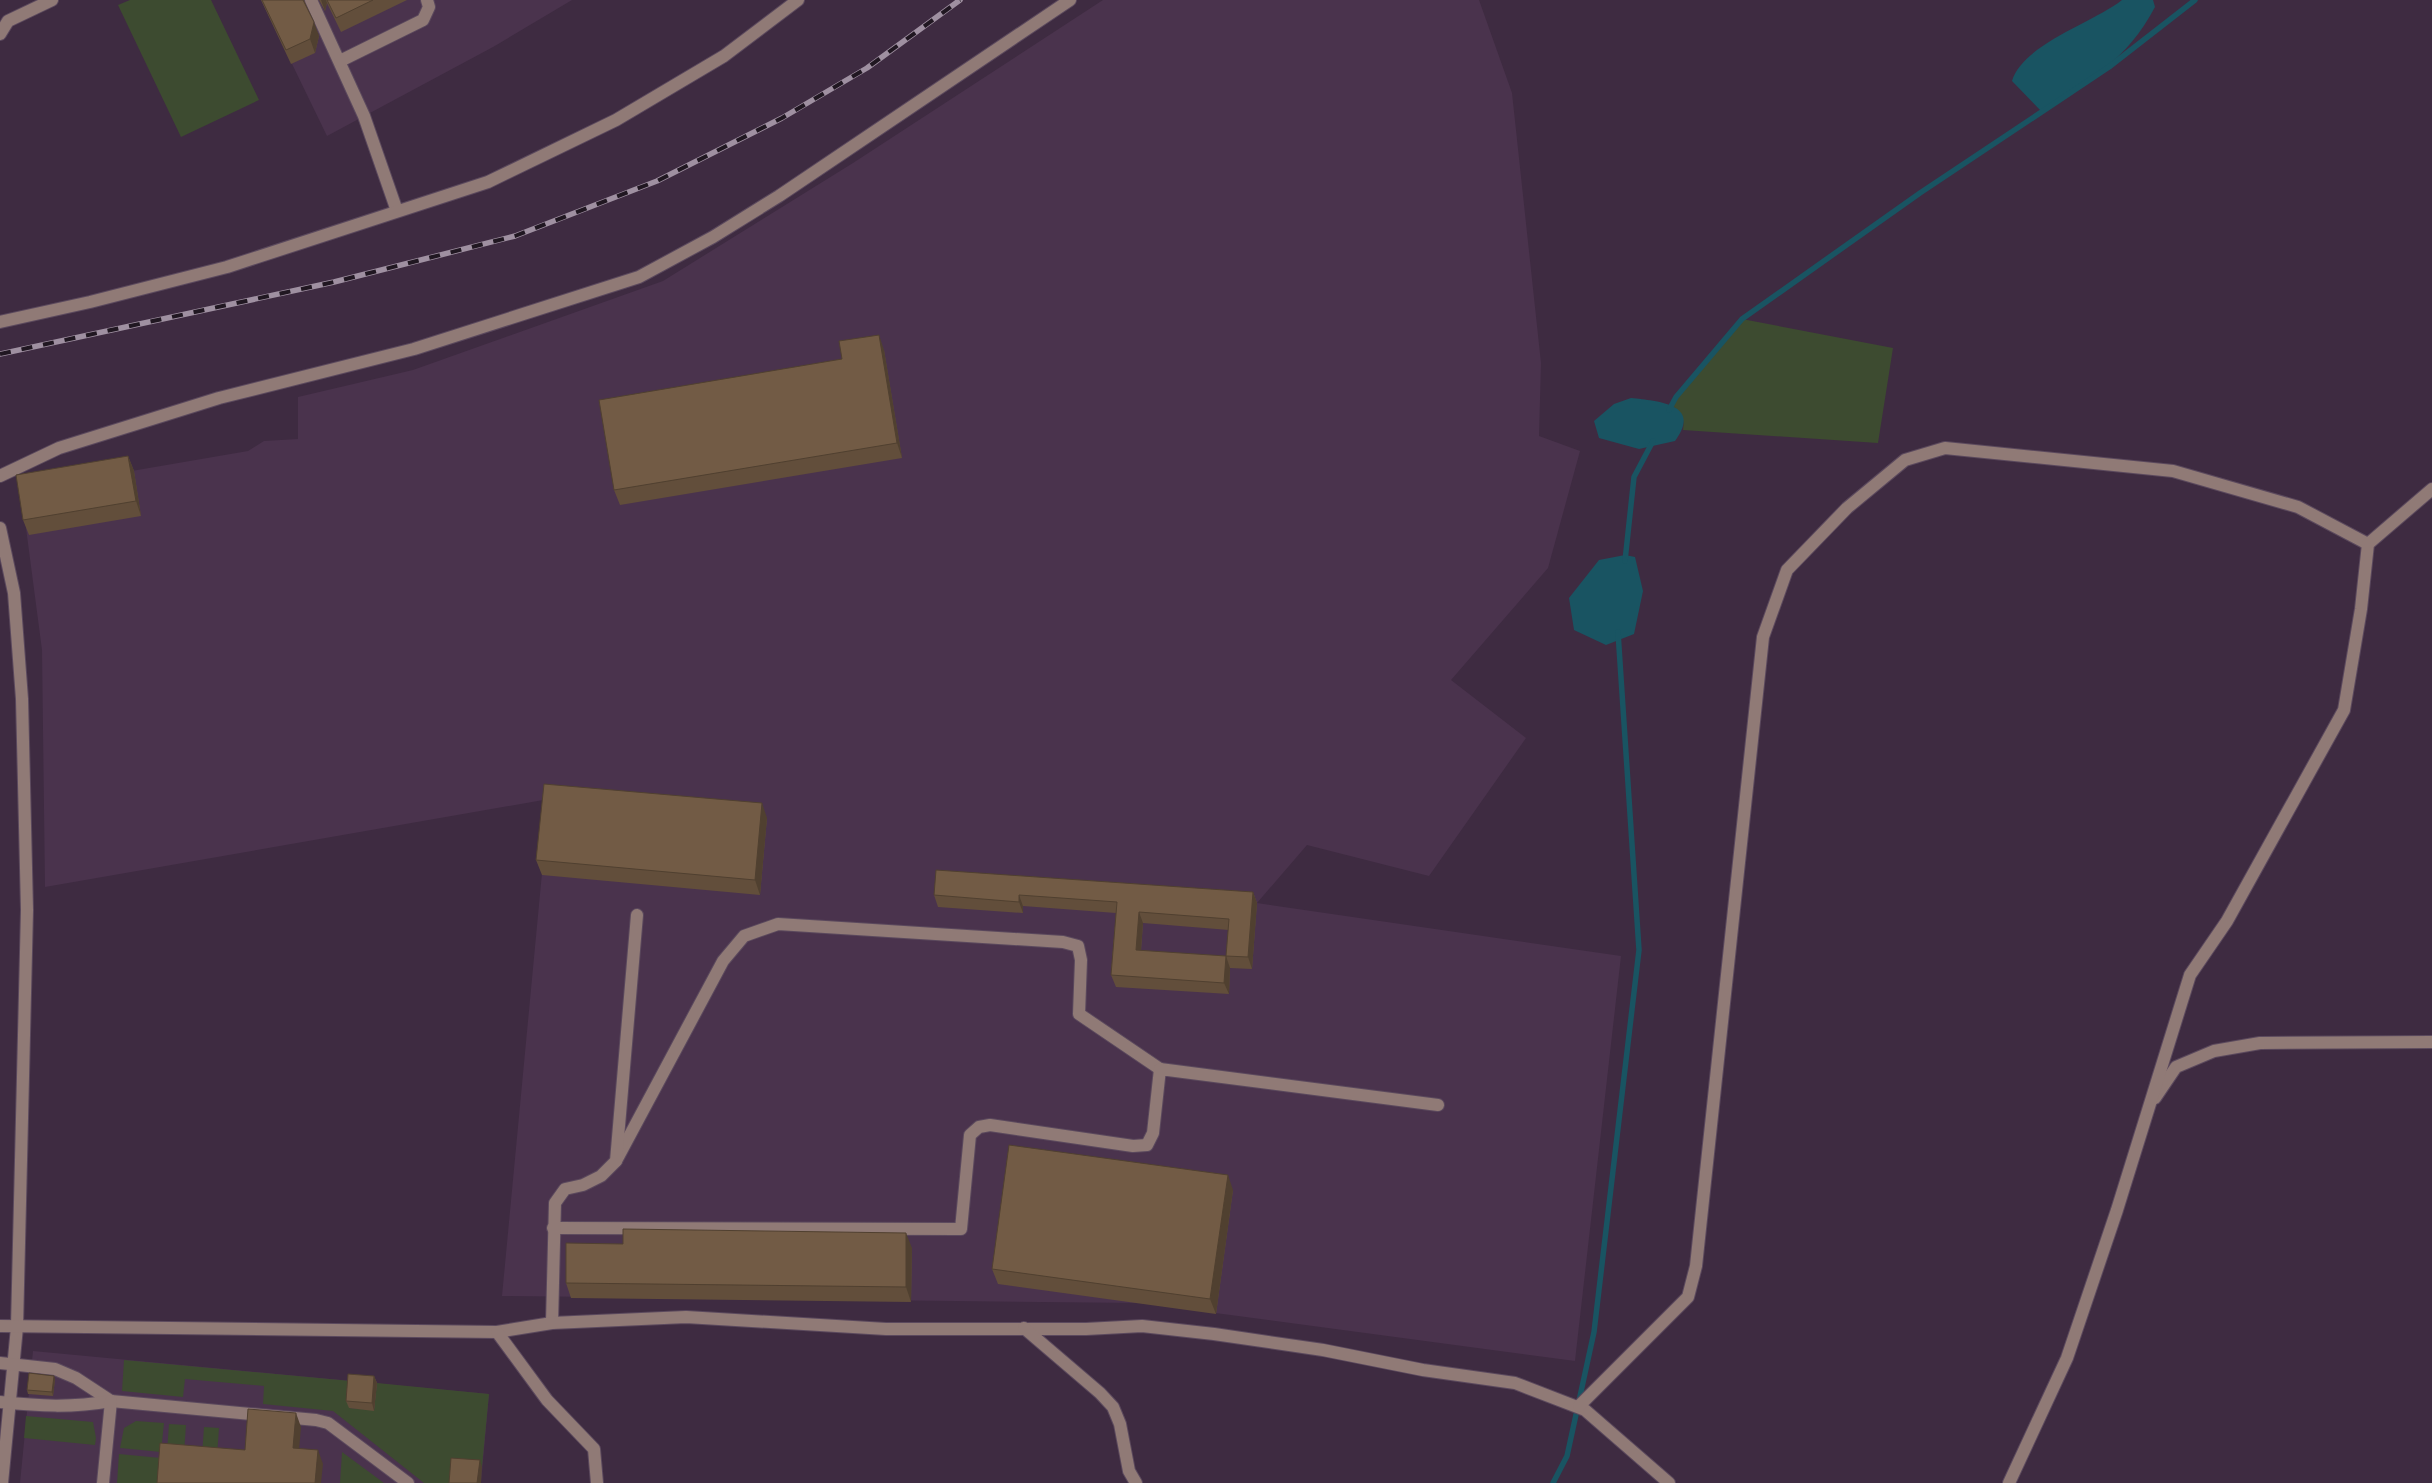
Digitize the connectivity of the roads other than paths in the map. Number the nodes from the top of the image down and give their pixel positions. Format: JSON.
{"nodes":[{"id":1,"x":52,"y":0,"type":"edge"},
{"id":2,"x":311,"y":0,"type":"edge"},
{"id":3,"x":427,"y":0,"type":"edge"},
{"id":4,"x":798,"y":0,"type":"edge"},
{"id":5,"x":1070,"y":0,"type":"edge"},
{"id":6,"x":0,"y":34,"type":"edge"},
{"id":7,"x":340,"y":61,"type":"junction"},
{"id":8,"x":397,"y":211,"type":"junction"},
{"id":9,"x":0,"y":322,"type":"edge"},
{"id":10,"x":0,"y":476,"type":"edge"},
{"id":11,"x":2432,"y":489,"type":"edge"},
{"id":12,"x":0,"y":528,"type":"edge"},
{"id":13,"x":2368,"y":544,"type":"junction"},
{"id":14,"x":637,"y":916,"type":"dead end"},
{"id":15,"x":2432,"y":1042,"type":"edge"},
{"id":16,"x":1160,"y":1069,"type":"junction"},
{"id":17,"x":1438,"y":1105,"type":"dead end"},
{"id":18,"x":2146,"y":1111,"type":"junction"},
{"id":19,"x":616,"y":1161,"type":"junction"},
{"id":20,"x":553,"y":1228,"type":"junction"},
{"id":21,"x":552,"y":1323,"type":"junction"},
{"id":22,"x":0,"y":1326,"type":"edge"},
{"id":23,"x":17,"y":1327,"type":"junction"},
{"id":24,"x":1024,"y":1328,"type":"junction"},
{"id":25,"x":498,"y":1332,"type":"junction"},
{"id":26,"x":0,"y":1363,"type":"edge"},
{"id":27,"x":14,"y":1364,"type":"junction"},
{"id":28,"x":111,"y":1401,"type":"junction"},
{"id":29,"x":5,"y":1402,"type":"edge"},
{"id":30,"x":1579,"y":1406,"type":"junction"},
{"id":31,"x":2,"y":1483,"type":"edge"},
{"id":32,"x":103,"y":1483,"type":"edge"},
{"id":33,"x":408,"y":1483,"type":"edge"},
{"id":34,"x":597,"y":1483,"type":"edge"},
{"id":35,"x":1136,"y":1483,"type":"edge"},
{"id":36,"x":1668,"y":1483,"type":"edge"},
{"id":37,"x":2009,"y":1483,"type":"edge"}],
"edges":[{"from":1,"to":6,"type":"street"},
{"from":2,"to":7,"type":"street"},
{"from":3,"to":7,"type":"street"},
{"from":4,"to":8,"type":"street"},
{"from":5,"to":10,"type":"street"},
{"from":7,"to":8,"type":"street"},
{"from":8,"to":9,"type":"street"},
{"from":11,"to":13,"type":"street"},
{"from":12,"to":23,"type":"street"},
{"from":13,"to":18,"type":"street"},
{"from":13,"to":30,"type":"street"},
{"from":14,"to":19,"type":"street"},
{"from":15,"to":18,"type":"street"},
{"from":16,"to":17,"type":"street"},
{"from":16,"to":19,"type":"street"},
{"from":16,"to":20,"type":"street"},
{"from":18,"to":37,"type":"street"},
{"from":19,"to":20,"type":"street"},
{"from":20,"to":21,"type":"street"},
{"from":21,"to":24,"type":"street"},
{"from":21,"to":25,"type":"street"},
{"from":22,"to":23,"type":"street"},
{"from":23,"to":25,"type":"street"},
{"from":23,"to":27,"type":"street"},
{"from":24,"to":30,"type":"street"},
{"from":24,"to":35,"type":"street"},
{"from":25,"to":34,"type":"street"},
{"from":26,"to":27,"type":"street"},
{"from":27,"to":28,"type":"street"},
{"from":27,"to":29,"type":"street"},
{"from":28,"to":29,"type":"street"},
{"from":28,"to":32,"type":"street"},
{"from":28,"to":33,"type":"street"},
{"from":29,"to":31,"type":"street"},
{"from":30,"to":36,"type":"street"}]}
